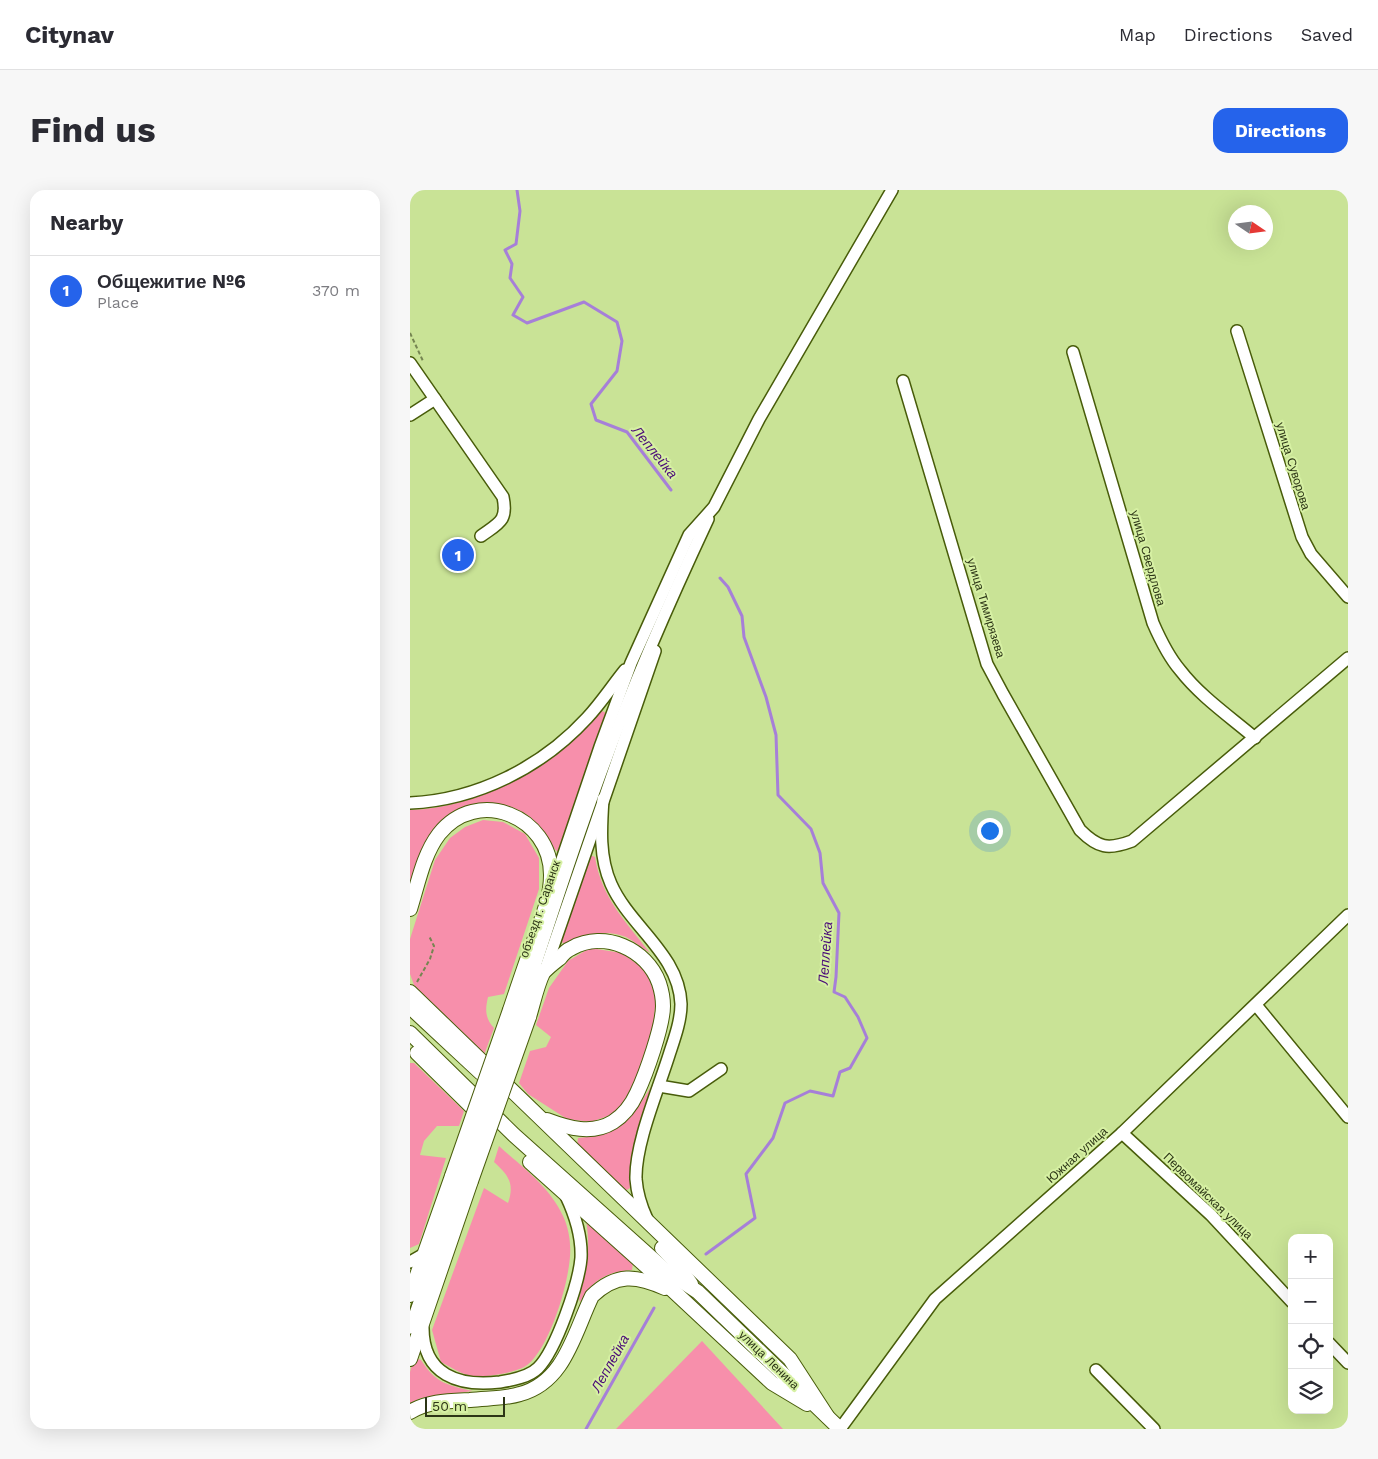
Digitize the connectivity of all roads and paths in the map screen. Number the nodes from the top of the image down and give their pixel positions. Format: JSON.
{"nodes":[{"id":1,"x":892,"y":190,"type":"edge"},
{"id":2,"x":1237,"y":331,"type":"dead end"},
{"id":3,"x":1073,"y":352,"type":"dead end"},
{"id":4,"x":410,"y":363,"type":"edge"},
{"id":5,"x":903,"y":381,"type":"dead end"},
{"id":6,"x":435,"y":399,"type":"junction"},
{"id":7,"x":410,"y":415,"type":"edge"},
{"id":8,"x":714,"y":506,"type":"junction"},
{"id":9,"x":481,"y":536,"type":"dead end"},
{"id":10,"x":1348,"y":597,"type":"edge"},
{"id":11,"x":669,"y":603,"type":"junction"},
{"id":12,"x":1348,"y":658,"type":"edge"},
{"id":13,"x":631,"y":663,"type":"junction"},
{"id":14,"x":1254,"y":738,"type":"junction"},
{"id":15,"x":603,"y":799,"type":"junction"},
{"id":16,"x":410,"y":803,"type":"edge"},
{"id":17,"x":549,"y":898,"type":"junction"},
{"id":18,"x":410,"y":909,"type":"edge"},
{"id":19,"x":1348,"y":915,"type":"edge"},
{"id":20,"x":429,"y":936,"type":"dead end"},
{"id":21,"x":544,"y":973,"type":"junction"},
{"id":22,"x":412,"y":989,"type":"edge"},
{"id":23,"x":1256,"y":1004,"type":"junction"},
{"id":24,"x":410,"y":1007,"type":"edge"},
{"id":25,"x":519,"y":1014,"type":"junction"},
{"id":26,"x":410,"y":1033,"type":"edge"},
{"id":27,"x":410,"y":1046,"type":"edge"},
{"id":28,"x":417,"y":1057,"type":"edge"},
{"id":29,"x":721,"y":1069,"type":"dead end"},
{"id":30,"x":659,"y":1086,"type":"junction"},
{"id":31,"x":542,"y":1118,"type":"junction"},
{"id":32,"x":1348,"y":1118,"type":"edge"},
{"id":33,"x":1122,"y":1133,"type":"junction"},
{"id":34,"x":462,"y":1178,"type":"junction"},
{"id":35,"x":565,"y":1194,"type":"junction"},
{"id":36,"x":648,"y":1222,"type":"junction"},
{"id":37,"x":424,"y":1254,"type":"junction"},
{"id":38,"x":410,"y":1262,"type":"edge"},
{"id":39,"x":675,"y":1292,"type":"junction"},
{"id":40,"x":698,"y":1292,"type":"junction"},
{"id":41,"x":410,"y":1295,"type":"edge"},
{"id":42,"x":1288,"y":1298,"type":"edge"},
{"id":43,"x":423,"y":1321,"type":"junction"},
{"id":44,"x":410,"y":1328,"type":"edge"},
{"id":45,"x":1333,"y":1347,"type":"edge"},
{"id":46,"x":410,"y":1359,"type":"edge"},
{"id":47,"x":1348,"y":1363,"type":"edge"},
{"id":48,"x":1096,"y":1370,"type":"dead end"},
{"id":49,"x":410,"y":1412,"type":"edge"},
{"id":50,"x":827,"y":1416,"type":"junction"},
{"id":51,"x":840,"y":1429,"type":"edge"},
{"id":52,"x":1154,"y":1429,"type":"edge"}],
"edges":[{"from":1,"to":8,"type":"street"},
{"from":2,"to":10,"type":"street","name":"улица Суворова"},
{"from":3,"to":14,"type":"street","name":"улица Свердлова"},
{"from":4,"to":6,"type":"street"},
{"from":5,"to":14,"type":"street","name":"улица Тимирязева"},
{"from":6,"to":7,"type":"street"},
{"from":6,"to":9,"type":"street"},
{"from":8,"to":11,"type":"street","name":"объезд г. Саранск"},
{"from":8,"to":13,"type":"street"},
{"from":11,"to":15,"type":"street"},
{"from":11,"to":25,"type":"street","name":"объезд г. Саранск"},
{"from":12,"to":14,"type":"street"},
{"from":13,"to":16,"type":"street"},
{"from":13,"to":17,"type":"street"},
{"from":15,"to":21,"type":"street"},
{"from":15,"to":30,"type":"street"},
{"from":17,"to":18,"type":"main road"},
{"from":17,"to":25,"type":"main road"},
{"from":19,"to":23,"type":"street","name":"Южная улица"},
{"from":20,"to":22,"type":"path"},
{"from":21,"to":25,"type":"main road"},
{"from":21,"to":31,"type":"main road"},
{"from":22,"to":31,"type":"main road"},
{"from":23,"to":32,"type":"street"},
{"from":23,"to":33,"type":"street","name":"Южная улица"},
{"from":24,"to":40,"type":"main road"},
{"from":25,"to":34,"type":"main road","bridge":true},
{"from":25,"to":34,"type":"main road","bridge":true},
{"from":26,"to":40,"type":"main road"},
{"from":27,"to":28,"type":"main road"},
{"from":28,"to":35,"type":"main road"},
{"from":29,"to":30,"type":"street"},
{"from":30,"to":36,"type":"street"},
{"from":31,"to":36,"type":"main road"},
{"from":33,"to":42,"type":"street","name":"Первомайская улица"},
{"from":33,"to":51,"type":"street","name":"Южная улица"},
{"from":34,"to":37,"type":"main road"},
{"from":34,"to":43,"type":"main road"},
{"from":34,"to":44,"type":"street"},
{"from":35,"to":39,"type":"main road"},
{"from":35,"to":43,"type":"street"},
{"from":36,"to":50,"type":"main road"},
{"from":37,"to":38,"type":"street"},
{"from":37,"to":41,"type":"main road"},
{"from":39,"to":49,"type":"main road"},
{"from":39,"to":50,"type":"main road"},
{"from":40,"to":50,"type":"main road","name":"улица Ленина"},
{"from":43,"to":46,"type":"main road"},
{"from":45,"to":47,"type":"street"},
{"from":48,"to":52,"type":"street"},
{"from":50,"to":51,"type":"main road","name":"улица Ленина"}]}
